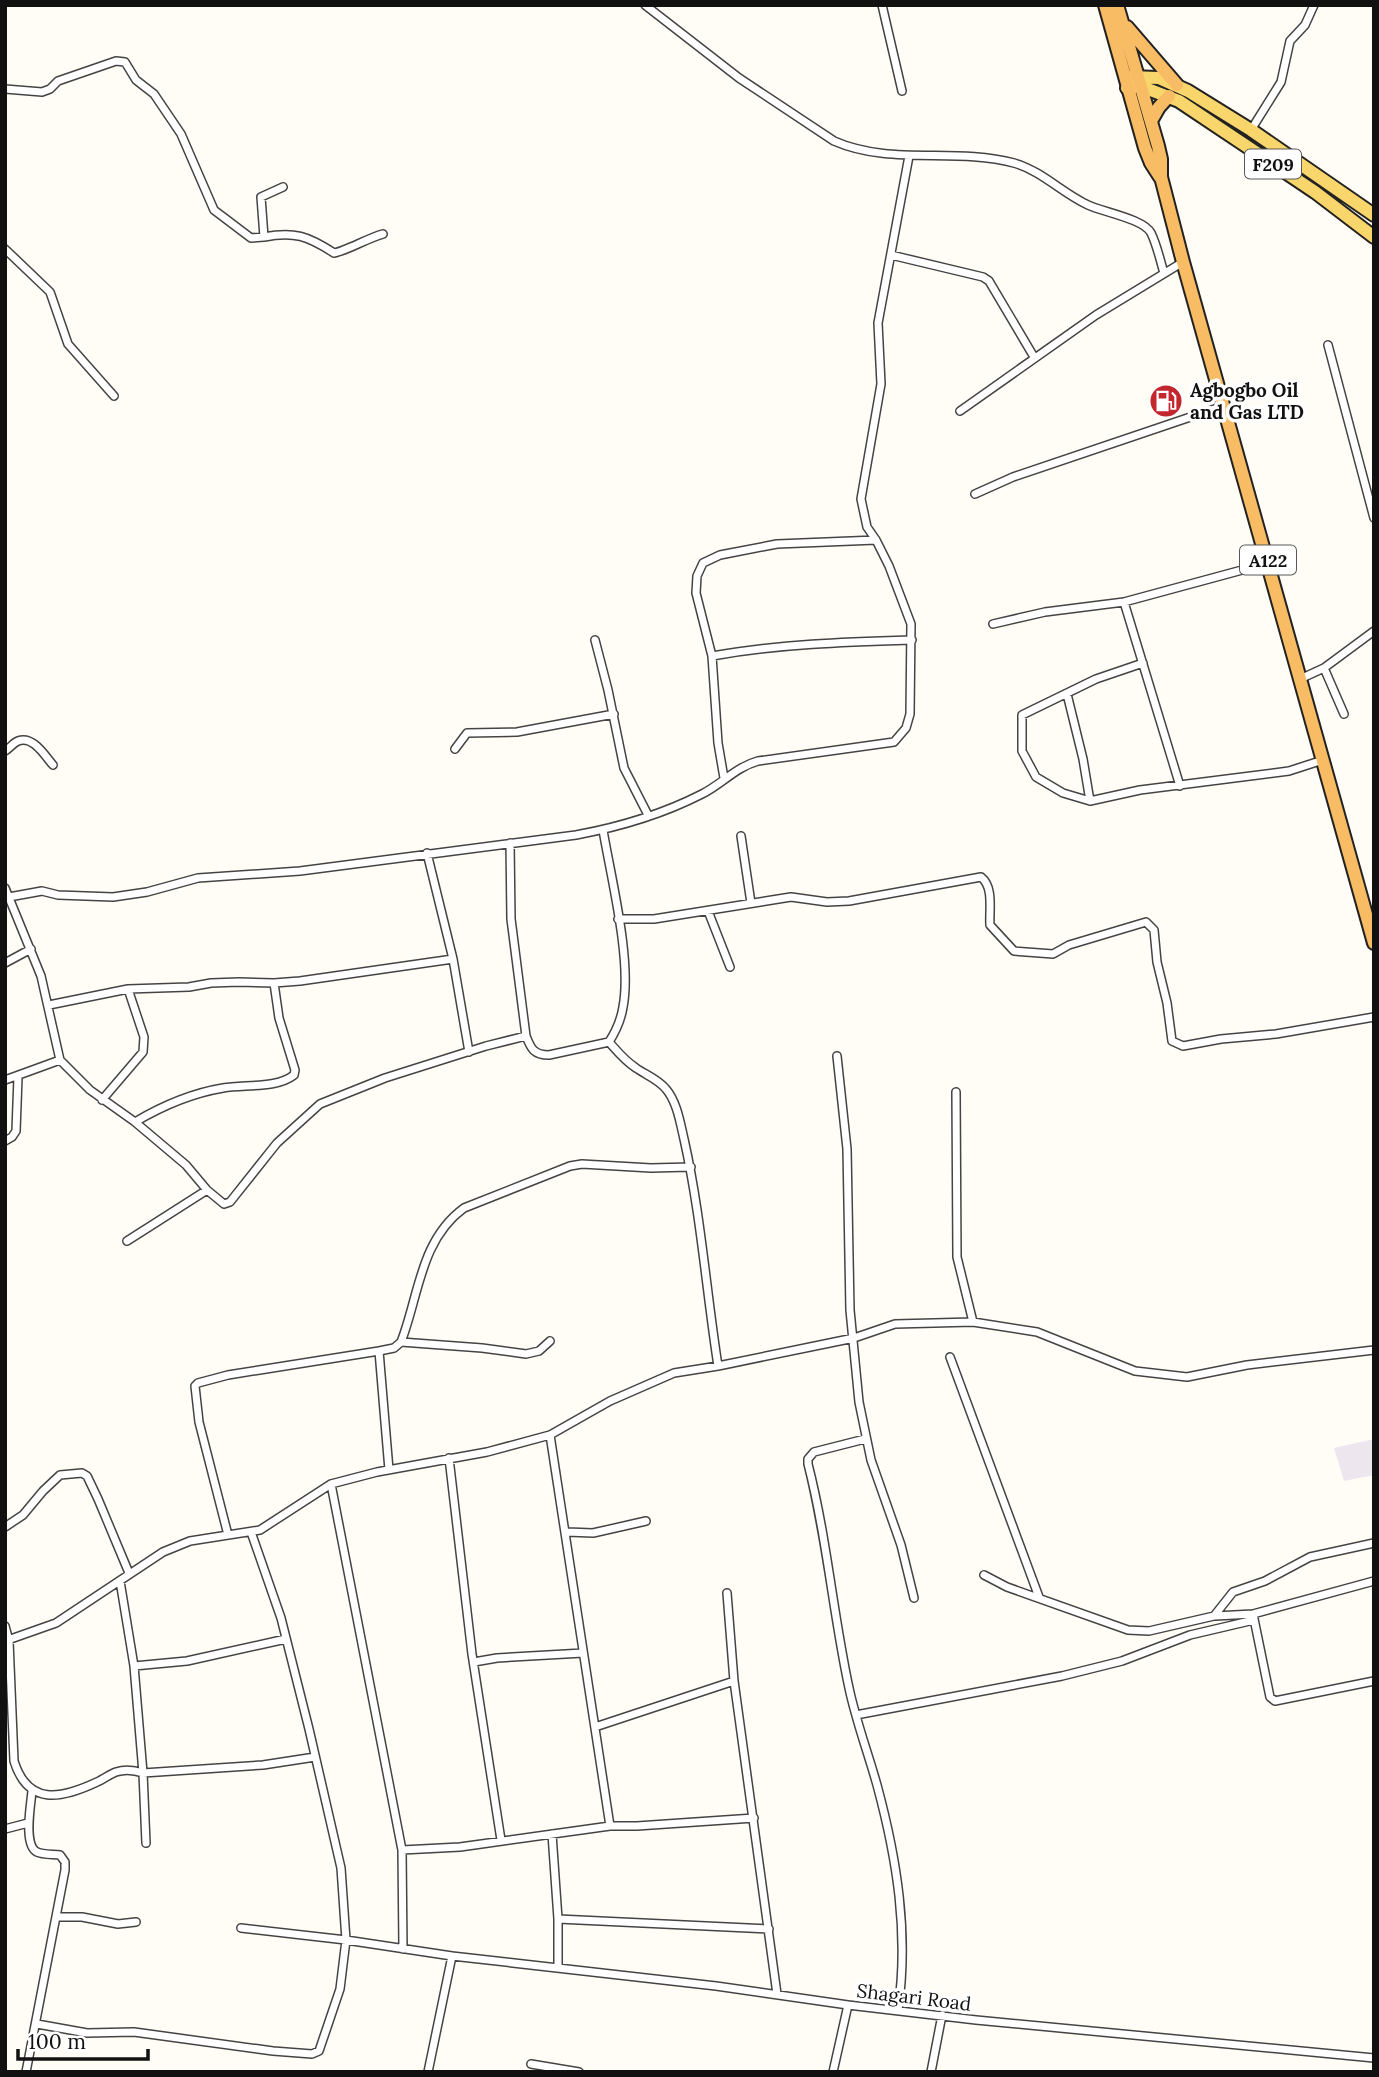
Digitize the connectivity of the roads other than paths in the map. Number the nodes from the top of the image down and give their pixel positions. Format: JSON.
{"nodes":[{"id":1,"x":645,"y":5,"type":"edge"},
{"id":2,"x":881,"y":5,"type":"edge"},
{"id":3,"x":1105,"y":5,"type":"edge"},
{"id":4,"x":1117,"y":5,"type":"edge"},
{"id":5,"x":1314,"y":5,"type":"edge"},
{"id":6,"x":1122,"y":20,"type":"junction"},
{"id":7,"x":1132,"y":82,"type":"junction"},
{"id":8,"x":5,"y":89,"type":"edge"},
{"id":9,"x":902,"y":91,"type":"dead end"},
{"id":10,"x":1173,"y":91,"type":"junction"},
{"id":11,"x":1151,"y":121,"type":"junction"},
{"id":12,"x":1251,"y":130,"type":"junction"},
{"id":13,"x":909,"y":156,"type":"junction"},
{"id":14,"x":1161,"y":177,"type":"junction"},
{"id":15,"x":283,"y":187,"type":"dead end"},
{"id":16,"x":1374,"y":215,"type":"edge"},
{"id":17,"x":383,"y":234,"type":"dead end"},
{"id":18,"x":1374,"y":236,"type":"edge"},
{"id":19,"x":264,"y":237,"type":"junction"},
{"id":20,"x":5,"y":249,"type":"edge"},
{"id":21,"x":891,"y":255,"type":"junction"},
{"id":22,"x":1183,"y":262,"type":"junction"},
{"id":23,"x":1164,"y":273,"type":"junction"},
{"id":24,"x":1328,"y":345,"type":"dead end"},
{"id":25,"x":1034,"y":357,"type":"junction"},
{"id":26,"x":114,"y":396,"type":"dead end"},
{"id":27,"x":1223,"y":406,"type":"junction"},
{"id":28,"x":960,"y":411,"type":"dead end"},
{"id":29,"x":975,"y":494,"type":"dead end"},
{"id":30,"x":1374,"y":518,"type":"edge"},
{"id":31,"x":876,"y":540,"type":"junction"},
{"id":32,"x":1269,"y":563,"type":"junction"},
{"id":33,"x":1124,"y":602,"type":"junction"},
{"id":34,"x":993,"y":624,"type":"dead end"},
{"id":35,"x":1374,"y":631,"type":"edge"},
{"id":36,"x":595,"y":640,"type":"dead end"},
{"id":37,"x":912,"y":640,"type":"junction"},
{"id":38,"x":712,"y":656,"type":"junction"},
{"id":39,"x":1143,"y":663,"type":"junction"},
{"id":40,"x":1324,"y":668,"type":"junction"},
{"id":41,"x":1300,"y":679,"type":"junction"},
{"id":42,"x":1067,"y":694,"type":"junction"},
{"id":43,"x":1344,"y":713,"type":"dead end"},
{"id":44,"x":614,"y":714,"type":"junction"},
{"id":45,"x":455,"y":749,"type":"dead end"},
{"id":46,"x":5,"y":751,"type":"edge"},
{"id":47,"x":1322,"y":760,"type":"junction"},
{"id":48,"x":53,"y":765,"type":"dead end"},
{"id":49,"x":724,"y":779,"type":"junction"},
{"id":50,"x":1180,"y":786,"type":"junction"},
{"id":51,"x":1090,"y":801,"type":"junction"},
{"id":52,"x":648,"y":815,"type":"junction"},
{"id":53,"x":603,"y":830,"type":"junction"},
{"id":54,"x":741,"y":836,"type":"dead end"},
{"id":55,"x":510,"y":843,"type":"junction"},
{"id":56,"x":427,"y":853,"type":"junction"},
{"id":57,"x":5,"y":888,"type":"edge"},
{"id":58,"x":9,"y":897,"type":"junction"},
{"id":59,"x":751,"y":903,"type":"junction"},
{"id":60,"x":708,"y":911,"type":"junction"},
{"id":61,"x":618,"y":919,"type":"junction"},
{"id":62,"x":1374,"y":943,"type":"edge"},
{"id":63,"x":31,"y":949,"type":"junction"},
{"id":64,"x":453,"y":959,"type":"junction"},
{"id":65,"x":5,"y":963,"type":"edge"},
{"id":66,"x":730,"y":967,"type":"dead end"},
{"id":67,"x":274,"y":984,"type":"junction"},
{"id":68,"x":128,"y":989,"type":"junction"},
{"id":69,"x":48,"y":1005,"type":"junction"},
{"id":70,"x":1374,"y":1017,"type":"edge"},
{"id":71,"x":526,"y":1037,"type":"junction"},
{"id":72,"x":609,"y":1042,"type":"junction"},
{"id":73,"x":468,"y":1052,"type":"junction"},
{"id":74,"x":837,"y":1056,"type":"dead end"},
{"id":75,"x":60,"y":1060,"type":"junction"},
{"id":76,"x":18,"y":1077,"type":"junction"},
{"id":77,"x":5,"y":1080,"type":"edge"},
{"id":78,"x":956,"y":1092,"type":"dead end"},
{"id":79,"x":102,"y":1100,"type":"junction"},
{"id":80,"x":135,"y":1122,"type":"junction"},
{"id":81,"x":5,"y":1141,"type":"edge"},
{"id":82,"x":691,"y":1167,"type":"junction"},
{"id":83,"x":206,"y":1190,"type":"junction"},
{"id":84,"x":127,"y":1241,"type":"dead end"},
{"id":85,"x":973,"y":1322,"type":"junction"},
{"id":86,"x":853,"y":1338,"type":"junction"},
{"id":87,"x":550,"y":1341,"type":"dead end"},
{"id":88,"x":401,"y":1342,"type":"junction"},
{"id":89,"x":1374,"y":1350,"type":"edge"},
{"id":90,"x":379,"y":1351,"type":"junction"},
{"id":91,"x":950,"y":1357,"type":"dead end"},
{"id":92,"x":718,"y":1366,"type":"junction"},
{"id":93,"x":550,"y":1435,"type":"junction"},
{"id":94,"x":865,"y":1439,"type":"junction"},
{"id":95,"x":449,"y":1458,"type":"junction"},
{"id":96,"x":389,"y":1470,"type":"junction"},
{"id":97,"x":331,"y":1484,"type":"junction"},
{"id":98,"x":646,"y":1521,"type":"dead end"},
{"id":99,"x":5,"y":1527,"type":"edge"},
{"id":100,"x":251,"y":1532,"type":"junction"},
{"id":101,"x":566,"y":1532,"type":"junction"},
{"id":102,"x":228,"y":1535,"type":"junction"},
{"id":103,"x":1374,"y":1543,"type":"edge"},
{"id":104,"x":129,"y":1573,"type":"junction"},
{"id":105,"x":984,"y":1575,"type":"dead end"},
{"id":106,"x":120,"y":1581,"type":"junction"},
{"id":107,"x":1374,"y":1581,"type":"edge"},
{"id":108,"x":727,"y":1593,"type":"dead end"},
{"id":109,"x":1039,"y":1597,"type":"junction"},
{"id":110,"x":914,"y":1598,"type":"dead end"},
{"id":111,"x":1214,"y":1616,"type":"junction"},
{"id":112,"x":1253,"y":1617,"type":"junction"},
{"id":113,"x":5,"y":1626,"type":"edge"},
{"id":114,"x":286,"y":1639,"type":"junction"},
{"id":115,"x":7,"y":1641,"type":"edge"},
{"id":116,"x":583,"y":1653,"type":"junction"},
{"id":117,"x":474,"y":1662,"type":"junction"},
{"id":118,"x":134,"y":1666,"type":"junction"},
{"id":119,"x":734,"y":1681,"type":"junction"},
{"id":120,"x":1374,"y":1681,"type":"edge"},
{"id":121,"x":856,"y":1716,"type":"junction"},
{"id":122,"x":595,"y":1727,"type":"junction"},
{"id":123,"x":9,"y":1750,"type":"edge"},
{"id":124,"x":314,"y":1757,"type":"junction"},
{"id":125,"x":143,"y":1773,"type":"junction"},
{"id":126,"x":32,"y":1791,"type":"junction"},
{"id":127,"x":754,"y":1818,"type":"junction"},
{"id":128,"x":29,"y":1823,"type":"junction"},
{"id":129,"x":610,"y":1826,"type":"junction"},
{"id":130,"x":5,"y":1829,"type":"edge"},
{"id":131,"x":552,"y":1835,"type":"junction"},
{"id":132,"x":501,"y":1840,"type":"junction"},
{"id":133,"x":146,"y":1843,"type":"dead end"},
{"id":134,"x":402,"y":1850,"type":"junction"},
{"id":135,"x":56,"y":1917,"type":"junction"},
{"id":136,"x":558,"y":1919,"type":"junction"},
{"id":137,"x":136,"y":1922,"type":"dead end"},
{"id":138,"x":241,"y":1928,"type":"dead end"},
{"id":139,"x":769,"y":1929,"type":"junction"},
{"id":140,"x":346,"y":1940,"type":"junction"},
{"id":141,"x":403,"y":1949,"type":"junction"},
{"id":142,"x":452,"y":1956,"type":"junction"},
{"id":143,"x":558,"y":1967,"type":"junction"},
{"id":144,"x":777,"y":1994,"type":"junction"},
{"id":145,"x":848,"y":2006,"type":"junction"},
{"id":146,"x":898,"y":2010,"type":"junction"},
{"id":147,"x":942,"y":2015,"type":"junction"},
{"id":148,"x":37,"y":2024,"type":"junction"},
{"id":149,"x":1374,"y":2058,"type":"edge"},
{"id":150,"x":531,"y":2064,"type":"dead end"},
{"id":151,"x":26,"y":2072,"type":"edge"},
{"id":152,"x":428,"y":2072,"type":"edge"},
{"id":153,"x":579,"y":2072,"type":"edge"},
{"id":154,"x":834,"y":2072,"type":"edge"},
{"id":155,"x":931,"y":2072,"type":"edge"}],
"edges":[{"from":1,"to":13,"type":"street"},
{"from":2,"to":9,"type":"street"},
{"from":3,"to":7,"type":"highway","number":"A122"},
{"from":4,"to":6,"type":"highway","number":"A122"},
{"from":5,"to":12,"type":"street"},
{"from":6,"to":7,"type":"highway","number":"A122"},
{"from":6,"to":10,"type":"highway"},
{"from":7,"to":10,"type":"main road"},
{"from":7,"to":11,"type":"highway","number":"A122"},
{"from":7,"to":14,"type":"highway","number":"A122"},
{"from":8,"to":19,"type":"street"},
{"from":10,"to":11,"type":"highway"},
{"from":10,"to":12,"type":"main road","number":"F209"},
{"from":10,"to":18,"type":"main road","number":"F209"},
{"from":11,"to":14,"type":"highway","number":"A122"},
{"from":12,"to":16,"type":"main road","number":"F209"},
{"from":13,"to":21,"type":"street"},
{"from":13,"to":23,"type":"street"},
{"from":14,"to":22,"type":"highway","number":"A122"},
{"from":15,"to":19,"type":"street"},
{"from":17,"to":19,"type":"street"},
{"from":20,"to":26,"type":"street"},
{"from":21,"to":25,"type":"street"},
{"from":21,"to":31,"type":"street"},
{"from":22,"to":23,"type":"street"},
{"from":22,"to":27,"type":"highway","number":"A122"},
{"from":23,"to":25,"type":"street"},
{"from":24,"to":30,"type":"street"},
{"from":25,"to":28,"type":"street"},
{"from":27,"to":29,"type":"street"},
{"from":27,"to":32,"type":"highway","number":"A122"},
{"from":31,"to":37,"type":"street"},
{"from":31,"to":38,"type":"street"},
{"from":32,"to":33,"type":"street"},
{"from":32,"to":41,"type":"highway","number":"A122"},
{"from":33,"to":34,"type":"street"},
{"from":33,"to":39,"type":"street"},
{"from":35,"to":40,"type":"street"},
{"from":36,"to":44,"type":"street"},
{"from":37,"to":38,"type":"street"},
{"from":37,"to":49,"type":"street"},
{"from":38,"to":49,"type":"street"},
{"from":39,"to":42,"type":"street"},
{"from":39,"to":50,"type":"street"},
{"from":40,"to":41,"type":"street"},
{"from":40,"to":43,"type":"street"},
{"from":41,"to":47,"type":"highway","number":"A122"},
{"from":42,"to":51,"type":"street"},
{"from":42,"to":51,"type":"street"},
{"from":44,"to":45,"type":"street"},
{"from":44,"to":52,"type":"street"},
{"from":46,"to":48,"type":"street"},
{"from":47,"to":50,"type":"street"},
{"from":47,"to":62,"type":"highway","number":"A122"},
{"from":49,"to":52,"type":"street"},
{"from":50,"to":51,"type":"street"},
{"from":52,"to":53,"type":"street"},
{"from":53,"to":55,"type":"street"},
{"from":53,"to":61,"type":"street"},
{"from":54,"to":59,"type":"street"},
{"from":55,"to":56,"type":"street"},
{"from":55,"to":71,"type":"street"},
{"from":56,"to":58,"type":"street"},
{"from":56,"to":64,"type":"street"},
{"from":57,"to":58,"type":"street"},
{"from":58,"to":63,"type":"street"},
{"from":59,"to":60,"type":"street"},
{"from":59,"to":70,"type":"street"},
{"from":60,"to":61,"type":"street"},
{"from":60,"to":66,"type":"street"},
{"from":61,"to":72,"type":"street"},
{"from":63,"to":65,"type":"street"},
{"from":63,"to":69,"type":"street"},
{"from":64,"to":67,"type":"street"},
{"from":64,"to":73,"type":"street"},
{"from":67,"to":68,"type":"street"},
{"from":67,"to":80,"type":"street"},
{"from":68,"to":69,"type":"street"},
{"from":68,"to":79,"type":"street"},
{"from":69,"to":75,"type":"street"},
{"from":71,"to":72,"type":"street"},
{"from":71,"to":73,"type":"street"},
{"from":72,"to":82,"type":"street"},
{"from":73,"to":83,"type":"street"},
{"from":74,"to":86,"type":"street"},
{"from":75,"to":76,"type":"street"},
{"from":75,"to":79,"type":"street"},
{"from":76,"to":77,"type":"street"},
{"from":76,"to":81,"type":"street"},
{"from":78,"to":85,"type":"street"},
{"from":79,"to":80,"type":"street"},
{"from":80,"to":83,"type":"street"},
{"from":82,"to":88,"type":"street"},
{"from":82,"to":92,"type":"street"},
{"from":83,"to":84,"type":"street"},
{"from":85,"to":86,"type":"street"},
{"from":85,"to":89,"type":"street"},
{"from":86,"to":92,"type":"street"},
{"from":86,"to":94,"type":"street"},
{"from":87,"to":88,"type":"street"},
{"from":88,"to":90,"type":"street"},
{"from":90,"to":96,"type":"street"},
{"from":90,"to":102,"type":"street"},
{"from":91,"to":109,"type":"street"},
{"from":92,"to":93,"type":"street"},
{"from":93,"to":95,"type":"street"},
{"from":93,"to":101,"type":"street"},
{"from":94,"to":110,"type":"street"},
{"from":94,"to":121,"type":"street"},
{"from":95,"to":96,"type":"street"},
{"from":95,"to":117,"type":"street"},
{"from":96,"to":97,"type":"street"},
{"from":97,"to":100,"type":"street"},
{"from":97,"to":134,"type":"street"},
{"from":98,"to":101,"type":"street"},
{"from":99,"to":104,"type":"street"},
{"from":100,"to":102,"type":"street"},
{"from":100,"to":114,"type":"street"},
{"from":101,"to":116,"type":"street"},
{"from":102,"to":104,"type":"street"},
{"from":103,"to":111,"type":"street"},
{"from":104,"to":106,"type":"street"},
{"from":105,"to":109,"type":"street"},
{"from":106,"to":115,"type":"street"},
{"from":106,"to":118,"type":"street"},
{"from":107,"to":112,"type":"street"},
{"from":108,"to":119,"type":"street"},
{"from":109,"to":111,"type":"street"},
{"from":111,"to":112,"type":"street"},
{"from":112,"to":120,"type":"street"},
{"from":112,"to":121,"type":"street"},
{"from":113,"to":115,"type":"street"},
{"from":114,"to":118,"type":"street"},
{"from":114,"to":124,"type":"street"},
{"from":115,"to":123,"type":"street"},
{"from":116,"to":117,"type":"street"},
{"from":116,"to":122,"type":"street"},
{"from":117,"to":132,"type":"street"},
{"from":118,"to":125,"type":"street"},
{"from":119,"to":122,"type":"street"},
{"from":119,"to":127,"type":"street"},
{"from":121,"to":146,"type":"street"},
{"from":122,"to":129,"type":"street"},
{"from":123,"to":126,"type":"street"},
{"from":124,"to":125,"type":"street"},
{"from":124,"to":140,"type":"street"},
{"from":125,"to":126,"type":"street"},
{"from":125,"to":133,"type":"street"},
{"from":126,"to":128,"type":"street"},
{"from":127,"to":129,"type":"street"},
{"from":127,"to":139,"type":"street"},
{"from":128,"to":130,"type":"street"},
{"from":128,"to":135,"type":"street"},
{"from":129,"to":131,"type":"street"},
{"from":131,"to":132,"type":"street"},
{"from":131,"to":136,"type":"street"},
{"from":132,"to":134,"type":"street"},
{"from":134,"to":141,"type":"street"},
{"from":135,"to":137,"type":"street"},
{"from":135,"to":148,"type":"street"},
{"from":136,"to":139,"type":"street"},
{"from":136,"to":143,"type":"street"},
{"from":138,"to":140,"type":"street","name":"Shagari Road"},
{"from":139,"to":144,"type":"street"},
{"from":140,"to":141,"type":"street","name":"Shagari Road"},
{"from":140,"to":148,"type":"street"},
{"from":141,"to":142,"type":"street","name":"Shagari Road"},
{"from":142,"to":143,"type":"street","name":"Shagari Road"},
{"from":142,"to":152,"type":"street"},
{"from":143,"to":144,"type":"street","name":"Shagari Road"},
{"from":144,"to":145,"type":"street","name":"Shagari Road"},
{"from":145,"to":146,"type":"street","name":"Shagari Road"},
{"from":145,"to":154,"type":"street"},
{"from":146,"to":147,"type":"street","name":"Shagari Road"},
{"from":147,"to":149,"type":"street","name":"Shagari Road"},
{"from":147,"to":155,"type":"street"},
{"from":148,"to":151,"type":"street"},
{"from":150,"to":153,"type":"street"}]}
